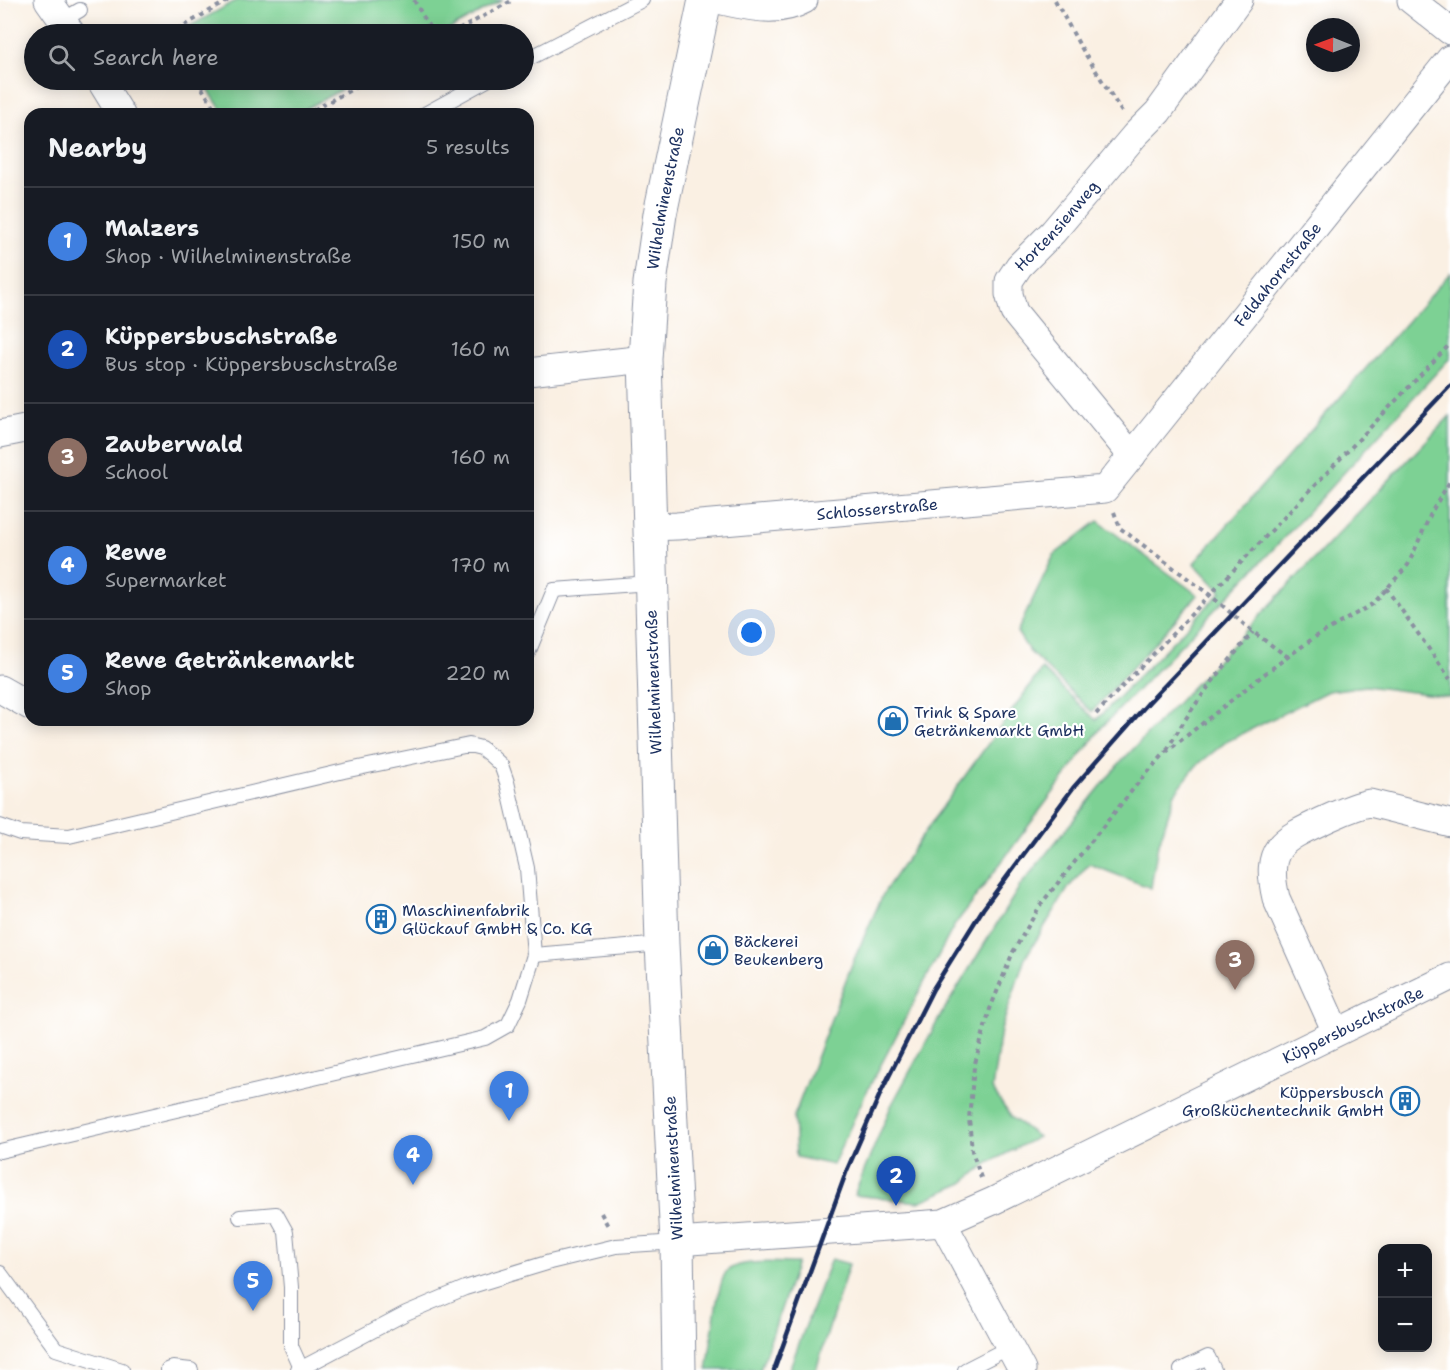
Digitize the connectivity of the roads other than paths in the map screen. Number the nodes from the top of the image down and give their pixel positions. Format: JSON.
{"nodes":[{"id":1,"x":642,"y":0,"type":"edge"},
{"id":2,"x":705,"y":0,"type":"edge"},
{"id":3,"x":718,"y":0,"type":"edge"},
{"id":4,"x":804,"y":0,"type":"edge"},
{"id":5,"x":1239,"y":0,"type":"edge"},
{"id":6,"x":1411,"y":0,"type":"edge"},
{"id":7,"x":1450,"y":31,"type":"edge"},
{"id":8,"x":534,"y":56,"type":"edge"},
{"id":9,"x":1450,"y":59,"type":"edge"},
{"id":10,"x":106,"y":90,"type":"edge"},
{"id":11,"x":458,"y":90,"type":"edge"},
{"id":12,"x":117,"y":108,"type":"edge"},
{"id":13,"x":433,"y":108,"type":"edge"},
{"id":14,"x":645,"y":359,"type":"junction"},
{"id":15,"x":534,"y":371,"type":"edge"},
{"id":16,"x":24,"y":429,"type":"edge"},
{"id":17,"x":0,"y":434,"type":"edge"},
{"id":18,"x":1132,"y":456,"type":"junction"},
{"id":19,"x":1105,"y":489,"type":"joint"},
{"id":20,"x":650,"y":527,"type":"junction"},
{"id":21,"x":650,"y":583,"type":"junction"},
{"id":22,"x":534,"y":639,"type":"edge"},
{"id":23,"x":0,"y":688,"type":"edge"},
{"id":24,"x":24,"y":702,"type":"edge"},
{"id":25,"x":1450,"y":823,"type":"edge"},
{"id":26,"x":0,"y":826,"type":"edge"},
{"id":27,"x":662,"y":944,"type":"junction"},
{"id":28,"x":534,"y":955,"type":"junction"},
{"id":29,"x":1450,"y":977,"type":"edge"},
{"id":30,"x":1336,"y":1032,"type":"junction"},
{"id":31,"x":0,"y":1151,"type":"edge"},
{"id":32,"x":240,"y":1216,"type":"dead end"},
{"id":33,"x":943,"y":1223,"type":"junction"},
{"id":34,"x":677,"y":1242,"type":"junction"},
{"id":35,"x":0,"y":1273,"type":"edge"},
{"id":36,"x":1010,"y":1347,"type":"junction"},
{"id":37,"x":300,"y":1369,"type":"edge"},
{"id":38,"x":122,"y":1370,"type":"edge"},
{"id":39,"x":168,"y":1370,"type":"edge"},
{"id":40,"x":191,"y":1370,"type":"edge"},
{"id":41,"x":679,"y":1370,"type":"edge"},
{"id":42,"x":965,"y":1370,"type":"edge"},
{"id":43,"x":1022,"y":1370,"type":"edge"},
{"id":44,"x":1181,"y":1370,"type":"edge"},
{"id":45,"x":1214,"y":1370,"type":"edge"}],
"edges":[{"from":1,"to":8,"type":"lane"},
{"from":2,"to":14,"type":"street","name":"Wilhelminenstraße"},
{"from":3,"to":4,"type":"street"},
{"from":5,"to":18,"type":"street","name":"Hortensienweg"},
{"from":6,"to":7,"type":"street"},
{"from":9,"to":18,"type":"street","name":"Feldahornstraße"},
{"from":10,"to":12,"type":"street"},
{"from":11,"to":13,"type":"lane"},
{"from":14,"to":15,"type":"street"},
{"from":14,"to":20,"type":"street","name":"Wilhelminenstraße"},
{"from":16,"to":17,"type":"street"},
{"from":18,"to":19,"type":"street","name":"Feldahornstraße"},
{"from":19,"to":20,"type":"street","name":"Schlosserstraße"},
{"from":20,"to":21,"type":"street","name":"Wilhelminenstraße"},
{"from":21,"to":22,"type":"lane"},
{"from":21,"to":27,"type":"street","name":"Wilhelminenstraße"},
{"from":23,"to":24,"type":"street"},
{"from":25,"to":30,"type":"street"},
{"from":26,"to":28,"type":"lane"},
{"from":27,"to":28,"type":"lane"},
{"from":27,"to":34,"type":"street","name":"Wilhelminenstraße"},
{"from":28,"to":31,"type":"lane"},
{"from":29,"to":30,"type":"street","name":"Küppersbuschstraße"},
{"from":30,"to":33,"type":"street","name":"Küppersbuschstraße"},
{"from":32,"to":37,"type":"lane"},
{"from":33,"to":34,"type":"street","name":"Küppersbuschstraße"},
{"from":33,"to":36,"type":"street"},
{"from":34,"to":37,"type":"lane"},
{"from":34,"to":41,"type":"street","name":"Wilhelminenstraße"},
{"from":35,"to":38,"type":"lane"},
{"from":36,"to":42,"type":"lane"},
{"from":36,"to":43,"type":"street"},
{"from":39,"to":40,"type":"lane"},
{"from":44,"to":45,"type":"lane"}]}
